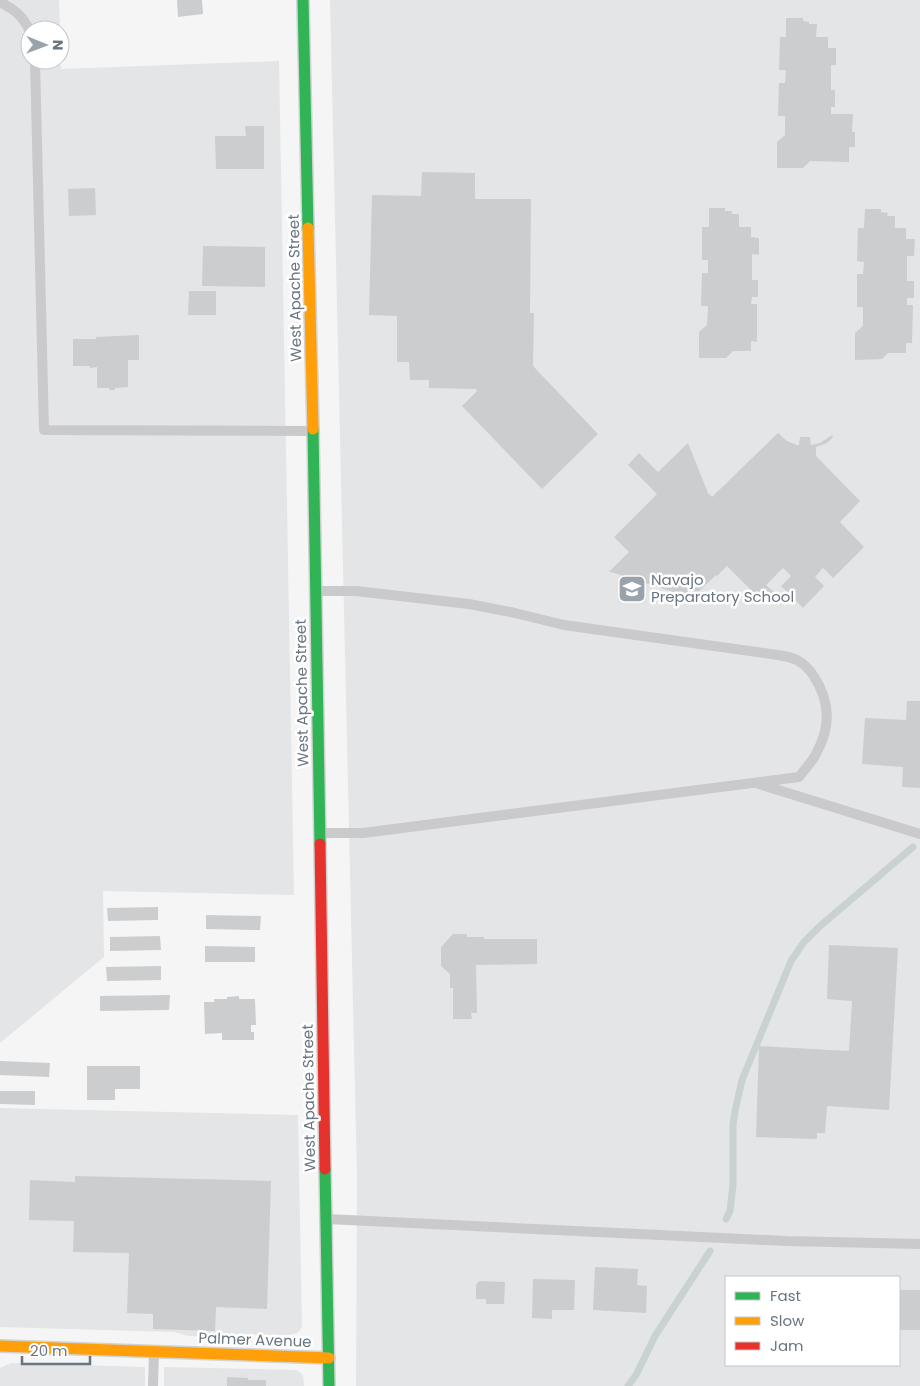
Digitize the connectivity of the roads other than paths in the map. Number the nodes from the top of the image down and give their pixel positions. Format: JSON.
{"nodes":[{"id":1,"x":304,"y":0,"type":"edge"},
{"id":2,"x":0,"y":2,"type":"edge"},
{"id":3,"x":25,"y":20,"type":"edge"},
{"id":4,"x":35,"y":70,"type":"edge"},
{"id":5,"x":313,"y":431,"type":"junction"},
{"id":6,"x":316,"y":591,"type":"junction"},
{"id":7,"x":755,"y":782,"type":"junction"},
{"id":8,"x":320,"y":833,"type":"junction"},
{"id":9,"x":920,"y":834,"type":"edge"},
{"id":10,"x":326,"y":1219,"type":"junction"},
{"id":11,"x":920,"y":1244,"type":"edge"},
{"id":12,"x":0,"y":1346,"type":"edge"},
{"id":13,"x":154,"y":1351,"type":"junction"},
{"id":14,"x":329,"y":1358,"type":"junction"},
{"id":15,"x":152,"y":1386,"type":"edge"},
{"id":16,"x":329,"y":1386,"type":"edge"}],
"edges":[{"from":1,"to":5,"type":"main road","name":"West Apache Street"},
{"from":2,"to":3,"type":"lane"},
{"from":4,"to":5,"type":"lane"},
{"from":5,"to":6,"type":"main road","name":"West Apache Street"},
{"from":6,"to":7,"type":"lane"},
{"from":6,"to":8,"type":"main road","name":"West Apache Street"},
{"from":7,"to":8,"type":"lane"},
{"from":7,"to":9,"type":"lane"},
{"from":8,"to":10,"type":"main road","name":"West Apache Street"},
{"from":10,"to":11,"type":"lane"},
{"from":10,"to":14,"type":"main road","name":"West Apache Street"},
{"from":12,"to":13,"type":"main road","name":"Palmer Avenue"},
{"from":13,"to":14,"type":"main road","name":"Palmer Avenue"},
{"from":13,"to":15,"type":"lane"},
{"from":14,"to":16,"type":"main road","name":"West Apache Street"}]}
